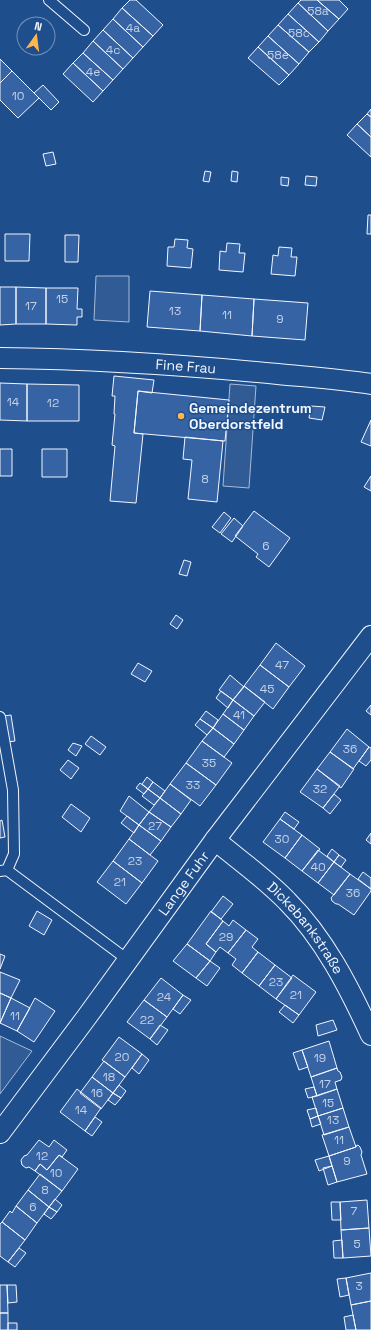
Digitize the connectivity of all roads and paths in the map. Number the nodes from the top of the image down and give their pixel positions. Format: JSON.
{"nodes":[{"id":1,"x":49,"y":0,"type":"edge"},
{"id":2,"x":84,"y":30,"type":"dead end"},
{"id":3,"x":0,"y":358,"type":"edge"},
{"id":4,"x":371,"y":384,"type":"edge"},
{"id":5,"x":371,"y":636,"type":"edge"},
{"id":6,"x":0,"y":717,"type":"edge"},
{"id":7,"x":215,"y":840,"type":"junction"},
{"id":8,"x":4,"y":871,"type":"edge"},
{"id":9,"x":128,"y":960,"type":"junction"},
{"id":10,"x":371,"y":1035,"type":"edge"},
{"id":11,"x":0,"y":1133,"type":"edge"}],
"edges":[{"from":1,"to":2,"type":"lane"},
{"from":3,"to":4,"type":"street","name":"Fine Frau"},
{"from":5,"to":7,"type":"street","name":"Lange Fuhr"},
{"from":6,"to":8,"type":"lane"},
{"from":7,"to":9,"type":"street","name":"Lange Fuhr"},
{"from":7,"to":10,"type":"street","name":"Dickebankstraße"},
{"from":8,"to":9,"type":"lane"},
{"from":9,"to":11,"type":"street","name":"Lange Fuhr"}]}
